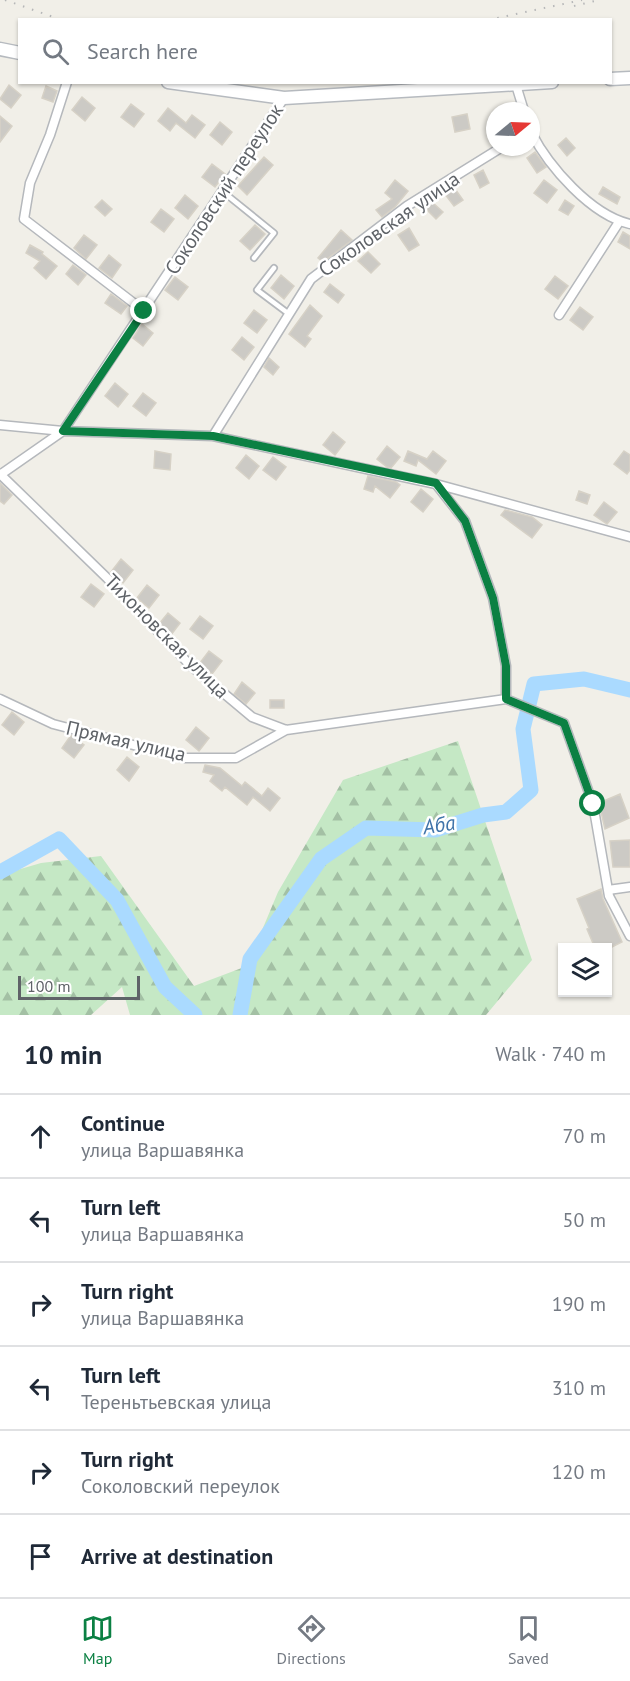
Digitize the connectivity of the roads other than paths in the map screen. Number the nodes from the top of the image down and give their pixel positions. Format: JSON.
{"nodes":[{"id":1,"x":0,"y":49,"type":"edge"},
{"id":2,"x":18,"y":53,"type":"edge"},
{"id":3,"x":630,"y":78,"type":"edge"},
{"id":4,"x":612,"y":79,"type":"edge"},
{"id":5,"x":66,"y":84,"type":"edge"},
{"id":6,"x":182,"y":84,"type":"edge"},
{"id":7,"x":528,"y":84,"type":"edge"},
{"id":8,"x":516,"y":85,"type":"junction"},
{"id":9,"x":284,"y":98,"type":"junction"},
{"id":10,"x":521,"y":102,"type":"edge"},
{"id":11,"x":540,"y":146,"type":"edge"},
{"id":12,"x":488,"y":156,"type":"edge"},
{"id":13,"x":222,"y":191,"type":"junction"},
{"id":14,"x":619,"y":222,"type":"junction"},
{"id":15,"x":630,"y":224,"type":"edge"},
{"id":16,"x":254,"y":258,"type":"dead end"},
{"id":17,"x":274,"y":268,"type":"dead end"},
{"id":18,"x":144,"y":311,"type":"junction"},
{"id":19,"x":289,"y":314,"type":"junction"},
{"id":20,"x":559,"y":315,"type":"dead end"},
{"id":21,"x":0,"y":425,"type":"edge"},
{"id":22,"x":63,"y":431,"type":"junction"},
{"id":23,"x":213,"y":436,"type":"junction"},
{"id":24,"x":0,"y":474,"type":"edge"},
{"id":25,"x":436,"y":483,"type":"junction"},
{"id":26,"x":629,"y":534,"type":"edge"},
{"id":27,"x":0,"y":699,"type":"edge"},
{"id":28,"x":506,"y":699,"type":"junction"},
{"id":29,"x":286,"y":730,"type":"junction"},
{"id":30,"x":630,"y":887,"type":"edge"},
{"id":31,"x":608,"y":890,"type":"junction"},
{"id":32,"x":630,"y":936,"type":"edge"}],
"edges":[{"from":1,"to":2,"type":"main road"},
{"from":3,"to":4,"type":"main road"},
{"from":5,"to":18,"type":"street"},
{"from":6,"to":9,"type":"main road"},
{"from":7,"to":8,"type":"main road"},
{"from":8,"to":9,"type":"main road"},
{"from":8,"to":10,"type":"street"},
{"from":9,"to":13,"type":"street","name":"Соколовский переулок"},
{"from":11,"to":14,"type":"street"},
{"from":12,"to":19,"type":"street","name":"Соколовская улица"},
{"from":13,"to":16,"type":"lane"},
{"from":13,"to":18,"type":"street","name":"Соколовский переулок"},
{"from":14,"to":15,"type":"street"},
{"from":14,"to":20,"type":"street"},
{"from":17,"to":19,"type":"lane"},
{"from":18,"to":22,"type":"street","name":"Соколовский переулок"},
{"from":19,"to":23,"type":"street","name":"Соколовская улица"},
{"from":21,"to":22,"type":"street"},
{"from":22,"to":23,"type":"street"},
{"from":22,"to":24,"type":"street"},
{"from":23,"to":25,"type":"street"},
{"from":24,"to":29,"type":"street","name":"Тихоновская улица"},
{"from":25,"to":26,"type":"street"},
{"from":25,"to":28,"type":"street"},
{"from":27,"to":29,"type":"street","name":"Прямая улица"},
{"from":28,"to":29,"type":"street","name":"Тихоновская улица"},
{"from":28,"to":31,"type":"street"},
{"from":30,"to":31,"type":"street"},
{"from":31,"to":32,"type":"street"}]}
